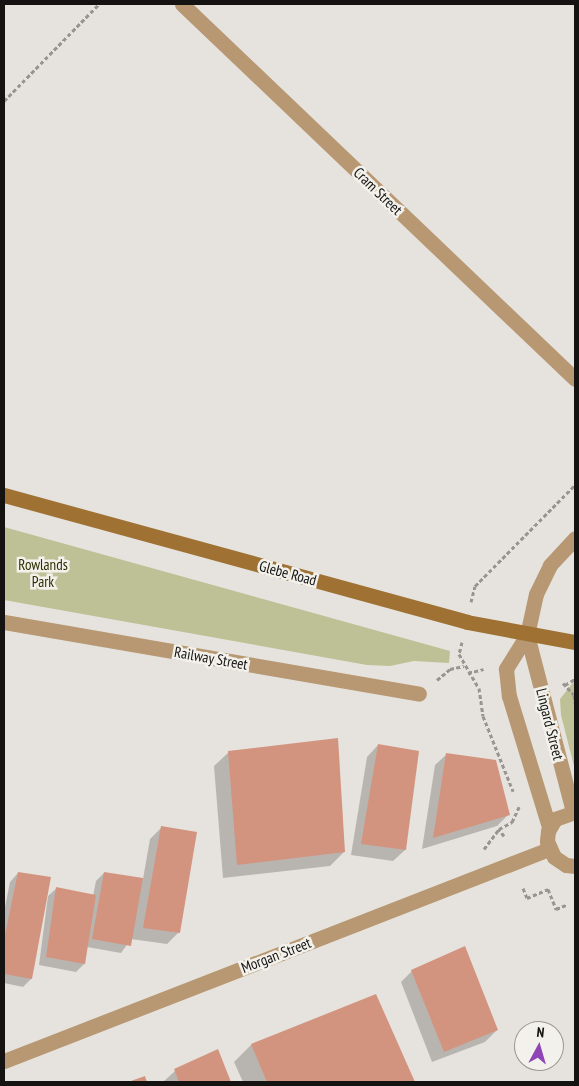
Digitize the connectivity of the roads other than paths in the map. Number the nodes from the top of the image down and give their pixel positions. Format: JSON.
{"nodes":[{"id":1,"x":182,"y":4,"type":"edge"},
{"id":2,"x":575,"y":379,"type":"edge"},
{"id":3,"x":4,"y":495,"type":"edge"},
{"id":4,"x":575,"y":538,"type":"edge"},
{"id":5,"x":4,"y":622,"type":"edge"},
{"id":6,"x":528,"y":635,"type":"junction"},
{"id":7,"x":575,"y":642,"type":"edge"},
{"id":8,"x":418,"y":694,"type":"road end"},
{"id":9,"x":574,"y":812,"type":"edge"},
{"id":10,"x":550,"y":827,"type":"junction"},
{"id":11,"x":549,"y":850,"type":"junction"},
{"id":12,"x":575,"y":866,"type":"edge"},
{"id":13,"x":4,"y":1061,"type":"edge"}],
"edges":[{"from":1,"to":2,"type":"street","name":"Cram Street"},
{"from":3,"to":6,"type":"main road","name":"Glebe Road"},
{"from":4,"to":6,"type":"street"},
{"from":5,"to":8,"type":"street","name":"Railway Street"},
{"from":6,"to":7,"type":"main road","name":"Glebe Road"},
{"from":6,"to":9,"type":"street","name":"Lingard Street"},
{"from":6,"to":10,"type":"street"},
{"from":9,"to":10,"type":"street"},
{"from":10,"to":11,"type":"street"},
{"from":11,"to":12,"type":"street"},
{"from":11,"to":13,"type":"street","name":"Morgan Street"}]}
